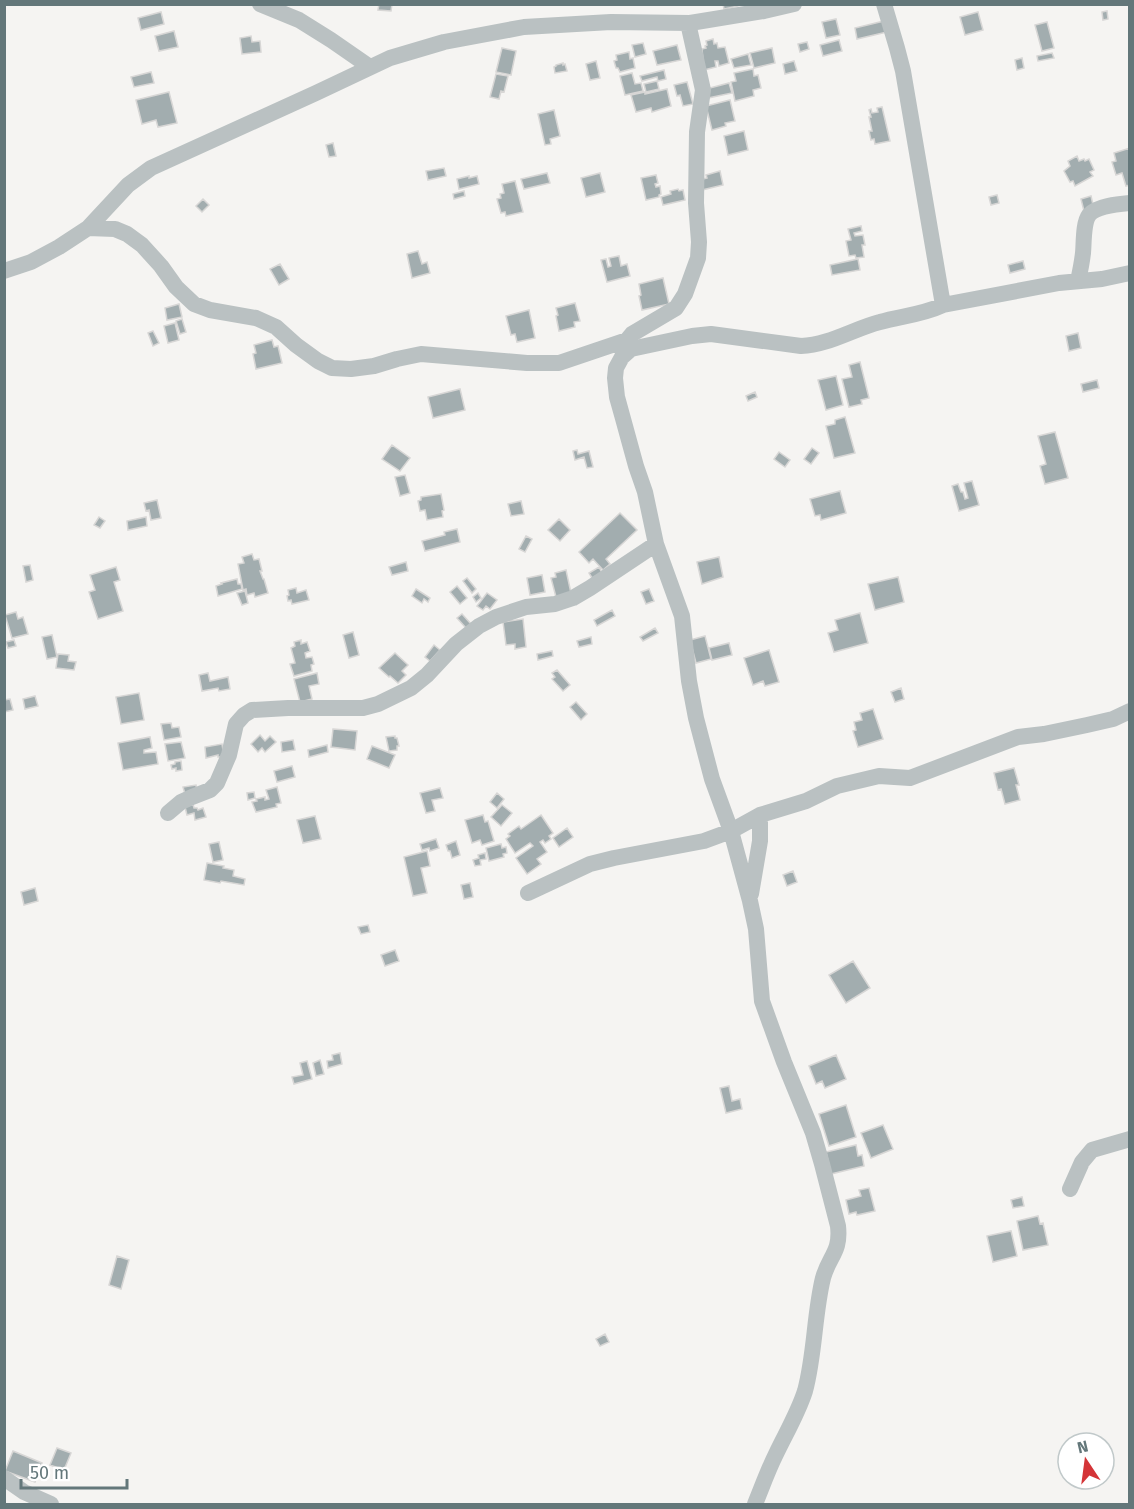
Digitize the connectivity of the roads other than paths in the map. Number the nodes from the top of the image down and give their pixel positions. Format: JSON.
{"nodes":[{"id":1,"x":260,"y":4,"type":"edge"},
{"id":2,"x":794,"y":4,"type":"edge"},
{"id":3,"x":884,"y":4,"type":"edge"},
{"id":4,"x":688,"y":23,"type":"junction"},
{"id":5,"x":370,"y":67,"type":"junction"},
{"id":6,"x":1130,"y":203,"type":"edge"},
{"id":7,"x":88,"y":228,"type":"junction"},
{"id":8,"x":4,"y":272,"type":"edge"},
{"id":9,"x":1130,"y":273,"type":"edge"},
{"id":10,"x":1078,"y":281,"type":"junction"},
{"id":11,"x":943,"y":305,"type":"junction"},
{"id":12,"x":627,"y":340,"type":"junction"},
{"id":13,"x":622,"y":357,"type":"junction"},
{"id":14,"x":656,"y":544,"type":"junction"},
{"id":15,"x":1130,"y":711,"type":"edge"},
{"id":16,"x":168,"y":813,"type":"dead end"},
{"id":17,"x":760,"y":815,"type":"junction"},
{"id":18,"x":731,"y":831,"type":"junction"},
{"id":19,"x":528,"y":893,"type":"dead end"},
{"id":20,"x":750,"y":901,"type":"junction"},
{"id":21,"x":1130,"y":1139,"type":"edge"},
{"id":22,"x":1070,"y":1189,"type":"dead end"},
{"id":23,"x":4,"y":1478,"type":"edge"},
{"id":24,"x":51,"y":1504,"type":"edge"},
{"id":25,"x":755,"y":1504,"type":"edge"}],
"edges":[{"from":1,"to":5,"type":"street"},
{"from":2,"to":4,"type":"street"},
{"from":3,"to":11,"type":"street"},
{"from":4,"to":5,"type":"street"},
{"from":4,"to":12,"type":"street"},
{"from":5,"to":7,"type":"street"},
{"from":6,"to":10,"type":"street"},
{"from":7,"to":8,"type":"street"},
{"from":7,"to":12,"type":"street"},
{"from":9,"to":10,"type":"street"},
{"from":10,"to":11,"type":"street"},
{"from":11,"to":13,"type":"street"},
{"from":12,"to":13,"type":"street"},
{"from":13,"to":14,"type":"street"},
{"from":14,"to":16,"type":"street"},
{"from":14,"to":18,"type":"street"},
{"from":15,"to":17,"type":"street"},
{"from":17,"to":18,"type":"street"},
{"from":17,"to":20,"type":"street"},
{"from":18,"to":19,"type":"street"},
{"from":18,"to":20,"type":"street"},
{"from":20,"to":25,"type":"street"},
{"from":21,"to":22,"type":"street"},
{"from":23,"to":24,"type":"street"}]}
